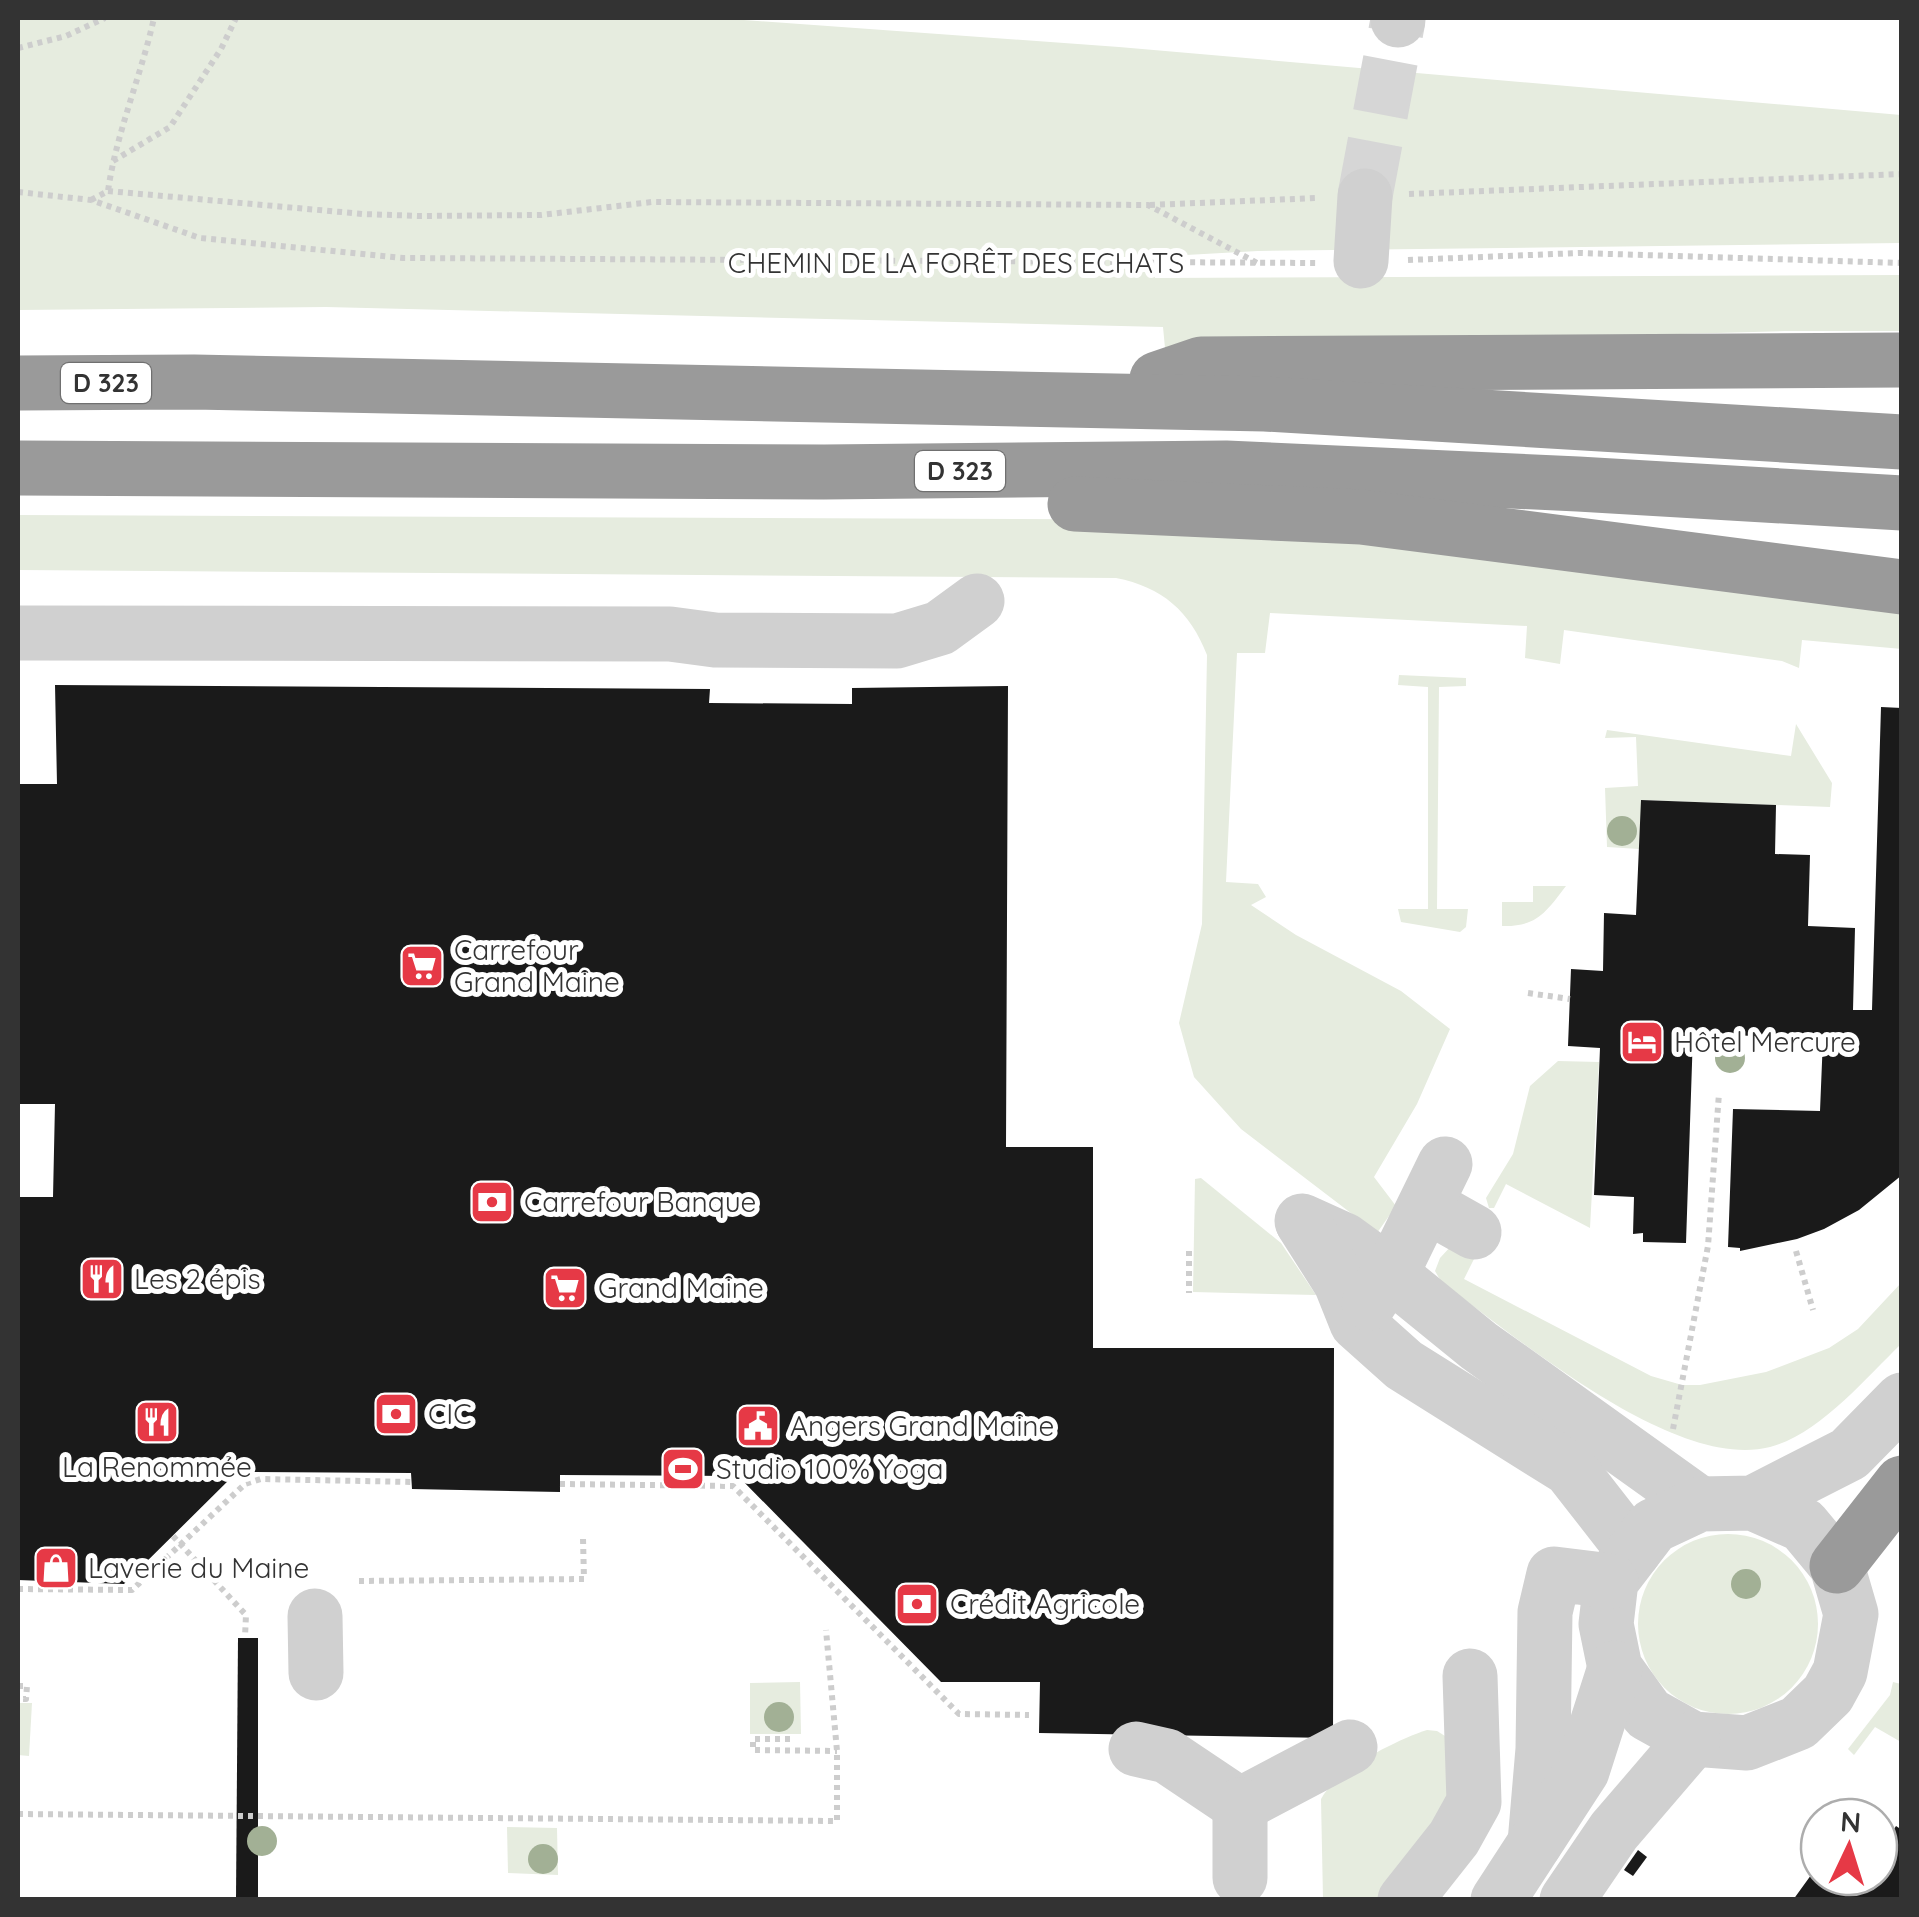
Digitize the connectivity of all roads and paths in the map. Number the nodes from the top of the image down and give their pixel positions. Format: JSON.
{"nodes":[{"id":1,"x":106,"y":18,"type":"edge"},
{"id":2,"x":154,"y":18,"type":"edge"},
{"id":3,"x":236,"y":18,"type":"edge"},
{"id":4,"x":18,"y":48,"type":"edge"},
{"id":5,"x":112,"y":162,"type":"junction"},
{"id":6,"x":1902,"y":174,"type":"edge"},
{"id":7,"x":108,"y":191,"type":"junction"},
{"id":8,"x":18,"y":192,"type":"edge"},
{"id":9,"x":1366,"y":196,"type":"junction"},
{"id":10,"x":90,"y":200,"type":"junction"},
{"id":11,"x":1148,"y":205,"type":"junction"},
{"id":12,"x":1361,"y":261,"type":"junction"},
{"id":13,"x":1902,"y":262,"type":"edge"},
{"id":14,"x":1260,"y":265,"type":"junction"},
{"id":15,"x":18,"y":361,"type":"edge"},
{"id":16,"x":1896,"y":361,"type":"edge"},
{"id":17,"x":194,"y":382,"type":"junction"},
{"id":18,"x":18,"y":383,"type":"edge"},
{"id":19,"x":1095,"y":399,"type":"junction"},
{"id":20,"x":1902,"y":442,"type":"edge"},
{"id":21,"x":18,"y":468,"type":"edge"},
{"id":22,"x":824,"y":472,"type":"junction"},
{"id":23,"x":1902,"y":504,"type":"edge"},
{"id":24,"x":1902,"y":587,"type":"edge"},
{"id":25,"x":977,"y":601,"type":"dead end"},
{"id":26,"x":18,"y":633,"type":"edge"},
{"id":27,"x":1528,"y":993,"type":"dead end"},
{"id":28,"x":1570,"y":998,"type":"dead end"},
{"id":29,"x":1719,"y":1093,"type":"dead end"},
{"id":30,"x":1474,"y":1232,"type":"dead end"},
{"id":31,"x":1189,"y":1251,"type":"dead end"},
{"id":32,"x":1796,"y":1251,"type":"dead end"},
{"id":33,"x":1388,"y":1272,"type":"junction"},
{"id":34,"x":1190,"y":1293,"type":"dead end"},
{"id":35,"x":1813,"y":1310,"type":"dead end"},
{"id":36,"x":1357,"y":1323,"type":"junction"},
{"id":37,"x":1479,"y":1346,"type":"junction"},
{"id":38,"x":1902,"y":1400,"type":"edge"},
{"id":39,"x":1673,"y":1430,"type":"dead end"},
{"id":40,"x":412,"y":1482,"type":"dead end"},
{"id":41,"x":1902,"y":1483,"type":"edge"},
{"id":42,"x":560,"y":1484,"type":"dead end"},
{"id":43,"x":1726,"y":1503,"type":"junction"},
{"id":44,"x":173,"y":1536,"type":"dead end"},
{"id":45,"x":584,"y":1538,"type":"dead end"},
{"id":46,"x":181,"y":1544,"type":"junction"},
{"id":47,"x":1622,"y":1566,"type":"junction"},
{"id":48,"x":1837,"y":1566,"type":"junction"},
{"id":49,"x":359,"y":1581,"type":"dead end"},
{"id":50,"x":18,"y":1589,"type":"edge"},
{"id":51,"x":315,"y":1616,"type":"dead end"},
{"id":52,"x":826,"y":1630,"type":"dead end"},
{"id":53,"x":245,"y":1636,"type":"dead end"},
{"id":54,"x":1616,"y":1668,"type":"junction"},
{"id":55,"x":316,"y":1673,"type":"dead end"},
{"id":56,"x":1470,"y":1676,"type":"dead end"},
{"id":57,"x":18,"y":1686,"type":"edge"},
{"id":58,"x":18,"y":1699,"type":"edge"},
{"id":59,"x":1029,"y":1715,"type":"dead end"},
{"id":60,"x":790,"y":1739,"type":"dead end"},
{"id":61,"x":1693,"y":1739,"type":"junction"},
{"id":62,"x":1350,"y":1747,"type":"dead end"},
{"id":63,"x":1136,"y":1749,"type":"dead end"},
{"id":64,"x":837,"y":1751,"type":"junction"},
{"id":65,"x":1240,"y":1804,"type":"junction"},
{"id":66,"x":18,"y":1814,"type":"edge"},
{"id":67,"x":1536,"y":1843,"type":"junction"},
{"id":68,"x":1240,"y":1878,"type":"dead end"},
{"id":69,"x":1405,"y":1900,"type":"edge"},
{"id":70,"x":1498,"y":1900,"type":"edge"},
{"id":71,"x":1567,"y":1900,"type":"edge"}],
"edges":[{"from":1,"to":4,"type":"path"},
{"from":2,"to":5,"type":"path"},
{"from":3,"to":5,"type":"path"},
{"from":5,"to":7,"type":"path"},
{"from":6,"to":9,"type":"path"},
{"from":7,"to":10,"type":"path"},
{"from":7,"to":11,"type":"path"},
{"from":8,"to":10,"type":"path","name":"CHEMIN DE LA FORÊT DES ECHATS"},
{"from":9,"to":11,"type":"path"},
{"from":9,"to":12,"type":"street"},
{"from":10,"to":14,"type":"path","name":"CHEMIN DE LA FORÊT DES ECHATS"},
{"from":11,"to":14,"type":"path"},
{"from":12,"to":13,"type":"path","name":"CHEMIN DE LA FORÊT DES ECHATS"},
{"from":12,"to":14,"type":"path","name":"CHEMIN DE LA FORÊT DES ECHATS"},
{"from":15,"to":17,"type":"highway"},
{"from":16,"to":19,"type":"highway"},
{"from":17,"to":18,"type":"highway","number":"D 323"},
{"from":17,"to":19,"type":"highway","number":"D 323"},
{"from":19,"to":20,"type":"highway","number":"D 323"},
{"from":21,"to":22,"type":"highway","number":"D 323"},
{"from":22,"to":23,"type":"highway","number":"D 323"},
{"from":22,"to":24,"type":"highway"},
{"from":25,"to":26,"type":"street"},
{"from":27,"to":28,"type":"path"},
{"from":29,"to":39,"type":"path"},
{"from":30,"to":33,"type":"street"},
{"from":31,"to":34,"type":"path"},
{"from":32,"to":35,"type":"path"},
{"from":33,"to":36,"type":"street"},
{"from":33,"to":36,"type":"street"},
{"from":33,"to":37,"type":"street"},
{"from":36,"to":37,"type":"street"},
{"from":36,"to":47,"type":"street"},
{"from":37,"to":43,"type":"street"},
{"from":38,"to":43,"type":"street"},
{"from":40,"to":46,"type":"path"},
{"from":41,"to":48,"type":"highway"},
{"from":42,"to":59,"type":"path"},
{"from":43,"to":47,"type":"street"},
{"from":43,"to":48,"type":"street"},
{"from":44,"to":46,"type":"path"},
{"from":45,"to":49,"type":"path"},
{"from":46,"to":50,"type":"path"},
{"from":46,"to":53,"type":"path"},
{"from":47,"to":54,"type":"street"},
{"from":47,"to":67,"type":"street"},
{"from":48,"to":61,"type":"street"},
{"from":51,"to":55,"type":"street"},
{"from":52,"to":64,"type":"path"},
{"from":54,"to":61,"type":"street"},
{"from":54,"to":67,"type":"street"},
{"from":56,"to":69,"type":"street"},
{"from":57,"to":58,"type":"path"},
{"from":60,"to":64,"type":"path"},
{"from":61,"to":71,"type":"street"},
{"from":62,"to":65,"type":"street"},
{"from":63,"to":65,"type":"street"},
{"from":64,"to":66,"type":"path"},
{"from":65,"to":68,"type":"street"},
{"from":67,"to":70,"type":"street"}]}
